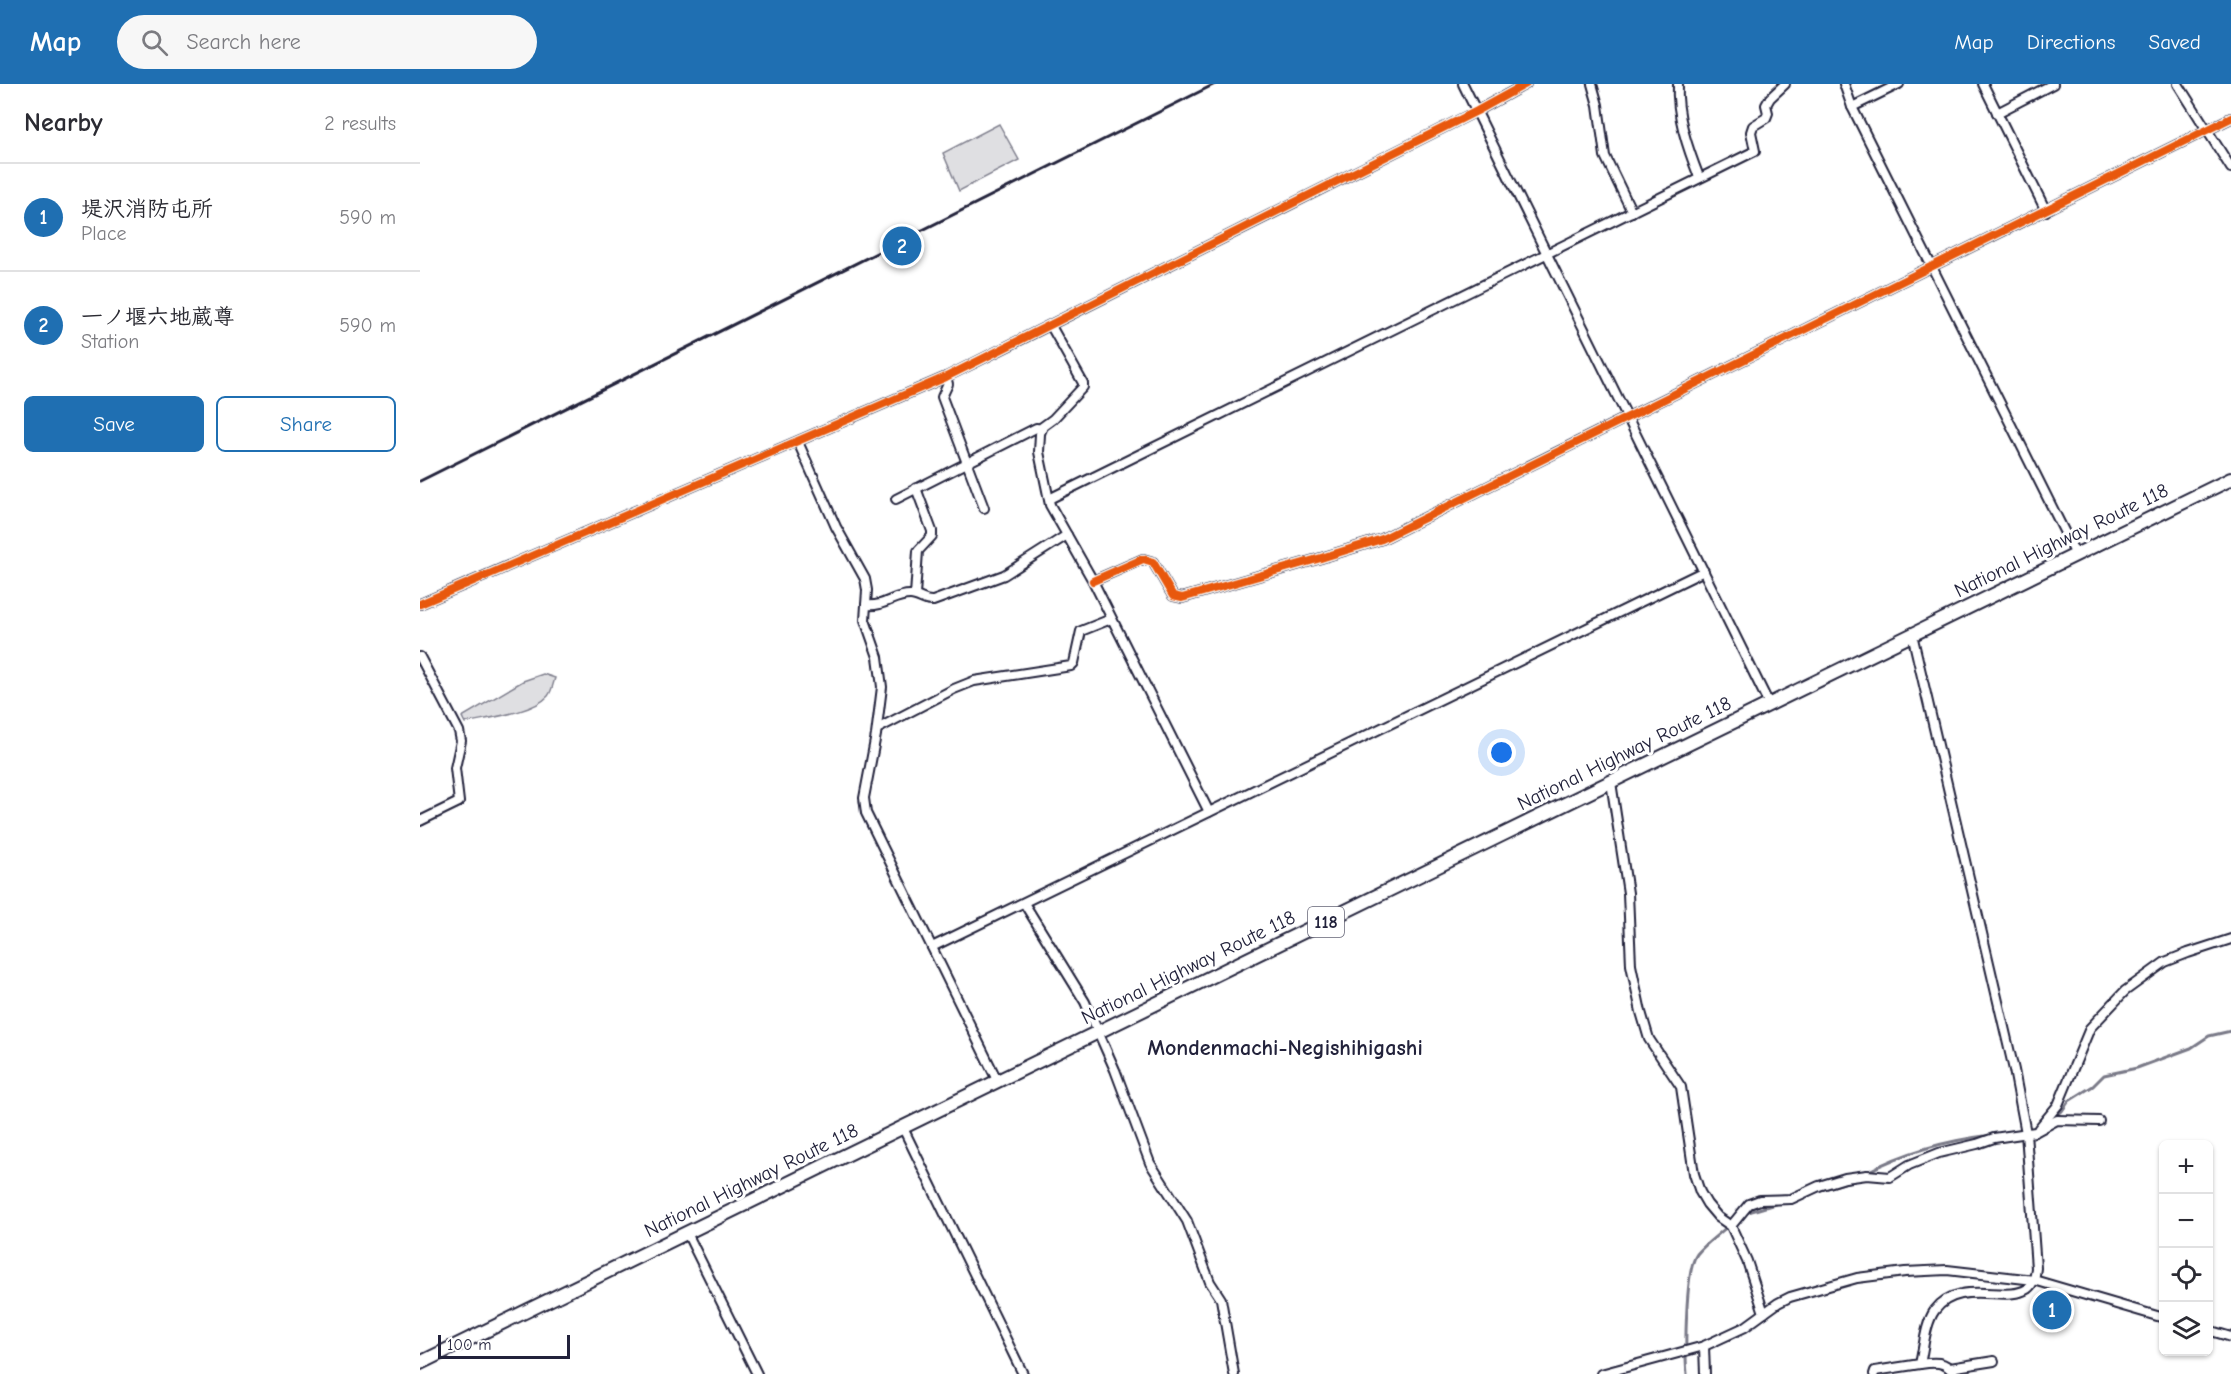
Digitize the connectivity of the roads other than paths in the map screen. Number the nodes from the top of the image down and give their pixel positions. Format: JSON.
{"nodes":[{"id":1,"x":1463,"y":84,"type":"edge"},
{"id":2,"x":1526,"y":84,"type":"edge"},
{"id":3,"x":1592,"y":84,"type":"edge"},
{"id":4,"x":1678,"y":84,"type":"edge"},
{"id":5,"x":1785,"y":84,"type":"edge"},
{"id":6,"x":1844,"y":84,"type":"edge"},
{"id":7,"x":1899,"y":84,"type":"edge"},
{"id":8,"x":1983,"y":84,"type":"edge"},
{"id":9,"x":2053,"y":84,"type":"edge"},
{"id":10,"x":2178,"y":84,"type":"edge"},
{"id":11,"x":1852,"y":107,"type":"junction"},
{"id":12,"x":1477,"y":111,"type":"junction"},
{"id":13,"x":1997,"y":113,"type":"junction"},
{"id":14,"x":2231,"y":118,"type":"edge"},
{"id":15,"x":2207,"y":130,"type":"junction"},
{"id":16,"x":2231,"y":168,"type":"edge"},
{"id":17,"x":1699,"y":177,"type":"junction"},
{"id":18,"x":2046,"y":211,"type":"junction"},
{"id":19,"x":1632,"y":212,"type":"junction"},
{"id":20,"x":1547,"y":255,"type":"junction"},
{"id":21,"x":1932,"y":266,"type":"junction"},
{"id":22,"x":1052,"y":326,"type":"junction"},
{"id":23,"x":946,"y":377,"type":"junction"},
{"id":24,"x":1628,"y":418,"type":"junction"},
{"id":25,"x":1042,"y":429,"type":"junction"},
{"id":26,"x":798,"y":442,"type":"junction"},
{"id":27,"x":967,"y":463,"type":"junction"},
{"id":28,"x":2231,"y":479,"type":"edge"},
{"id":29,"x":916,"y":488,"type":"junction"},
{"id":30,"x":896,"y":499,"type":"dead end"},
{"id":31,"x":1049,"y":499,"type":"junction"},
{"id":32,"x":984,"y":508,"type":"dead end"},
{"id":33,"x":1067,"y":535,"type":"junction"},
{"id":34,"x":2076,"y":555,"type":"junction"},
{"id":35,"x":1704,"y":571,"type":"junction"},
{"id":36,"x":1093,"y":581,"type":"junction"},
{"id":37,"x":915,"y":595,"type":"junction"},
{"id":38,"x":420,"y":604,"type":"edge"},
{"id":39,"x":866,"y":605,"type":"junction"},
{"id":40,"x":1111,"y":619,"type":"junction"},
{"id":41,"x":1912,"y":634,"type":"junction"},
{"id":42,"x":420,"y":657,"type":"edge"},
{"id":43,"x":1769,"y":704,"type":"junction"},
{"id":44,"x":877,"y":729,"type":"junction"},
{"id":45,"x":1611,"y":782,"type":"junction"},
{"id":46,"x":1209,"y":812,"type":"junction"},
{"id":47,"x":420,"y":821,"type":"edge"},
{"id":48,"x":1024,"y":903,"type":"junction"},
{"id":49,"x":2231,"y":939,"type":"edge"},
{"id":50,"x":932,"y":947,"type":"junction"},
{"id":51,"x":1098,"y":1032,"type":"junction"},
{"id":52,"x":998,"y":1082,"type":"junction"},
{"id":53,"x":2099,"y":1121,"type":"dead end"},
{"id":54,"x":903,"y":1128,"type":"junction"},
{"id":55,"x":2035,"y":1132,"type":"junction"},
{"id":56,"x":2026,"y":1133,"type":"junction"},
{"id":57,"x":1731,"y":1226,"type":"junction"},
{"id":58,"x":687,"y":1233,"type":"junction"},
{"id":59,"x":2034,"y":1280,"type":"junction"},
{"id":60,"x":1764,"y":1313,"type":"junction"},
{"id":61,"x":2159,"y":1316,"type":"edge"},
{"id":62,"x":2213,"y":1332,"type":"edge"},
{"id":63,"x":2231,"y":1337,"type":"edge"},
{"id":64,"x":1704,"y":1347,"type":"junction"},
{"id":65,"x":1994,"y":1360,"type":"dead end"},
{"id":66,"x":420,"y":1363,"type":"edge"},
{"id":67,"x":1920,"y":1364,"type":"junction"},
{"id":68,"x":1952,"y":1371,"type":"edge"},
{"id":69,"x":757,"y":1374,"type":"edge"},
{"id":70,"x":1023,"y":1374,"type":"edge"},
{"id":71,"x":1234,"y":1374,"type":"edge"},
{"id":72,"x":1600,"y":1374,"type":"edge"},
{"id":73,"x":1706,"y":1374,"type":"edge"},
{"id":74,"x":1874,"y":1374,"type":"edge"}],
"edges":[{"from":1,"to":12,"type":"street"},
{"from":2,"to":12,"type":"street"},
{"from":3,"to":19,"type":"street"},
{"from":4,"to":17,"type":"street"},
{"from":5,"to":17,"type":"street"},
{"from":6,"to":11,"type":"street"},
{"from":7,"to":11,"type":"street"},
{"from":8,"to":13,"type":"street"},
{"from":9,"to":13,"type":"street"},
{"from":10,"to":15,"type":"street"},
{"from":11,"to":21,"type":"street"},
{"from":12,"to":20,"type":"street"},
{"from":12,"to":22,"type":"street"},
{"from":13,"to":18,"type":"street"},
{"from":14,"to":15,"type":"street"},
{"from":15,"to":16,"type":"street"},
{"from":15,"to":18,"type":"street"},
{"from":17,"to":19,"type":"street"},
{"from":18,"to":21,"type":"street"},
{"from":19,"to":20,"type":"street"},
{"from":20,"to":24,"type":"street"},
{"from":20,"to":31,"type":"street"},
{"from":21,"to":24,"type":"street"},
{"from":21,"to":34,"type":"street"},
{"from":22,"to":23,"type":"street"},
{"from":22,"to":25,"type":"street"},
{"from":23,"to":26,"type":"street"},
{"from":23,"to":27,"type":"street"},
{"from":24,"to":35,"type":"street"},
{"from":24,"to":36,"type":"street"},
{"from":25,"to":27,"type":"street"},
{"from":25,"to":31,"type":"street"},
{"from":26,"to":38,"type":"street"},
{"from":26,"to":39,"type":"street"},
{"from":27,"to":29,"type":"street"},
{"from":27,"to":32,"type":"street"},
{"from":28,"to":34,"type":"highway","name":"National Highway Route 118","number":"118"},
{"from":29,"to":30,"type":"street"},
{"from":29,"to":37,"type":"street"},
{"from":31,"to":33,"type":"street"},
{"from":33,"to":36,"type":"street"},
{"from":33,"to":37,"type":"street"},
{"from":34,"to":41,"type":"highway","name":"National Highway Route 118","number":"118"},
{"from":35,"to":43,"type":"street"},
{"from":35,"to":46,"type":"street"},
{"from":36,"to":40,"type":"street"},
{"from":37,"to":39,"type":"street"},
{"from":39,"to":44,"type":"street"},
{"from":40,"to":44,"type":"street"},
{"from":40,"to":46,"type":"street"},
{"from":41,"to":43,"type":"highway","name":"National Highway Route 118","number":"118"},
{"from":41,"to":56,"type":"street"},
{"from":42,"to":47,"type":"street"},
{"from":43,"to":45,"type":"highway","name":"National Highway Route 118","number":"118"},
{"from":44,"to":50,"type":"street"},
{"from":45,"to":51,"type":"highway","name":"National Highway Route 118","number":"118"},
{"from":45,"to":57,"type":"street"},
{"from":46,"to":48,"type":"street"},
{"from":48,"to":50,"type":"street"},
{"from":48,"to":51,"type":"street"},
{"from":49,"to":55,"type":"street"},
{"from":50,"to":52,"type":"street"},
{"from":51,"to":52,"type":"highway","name":"National Highway Route 118","number":"118"},
{"from":51,"to":71,"type":"street"},
{"from":52,"to":54,"type":"highway","name":"National Highway Route 118","number":"118"},
{"from":53,"to":55,"type":"street"},
{"from":54,"to":58,"type":"highway","name":"National Highway Route 118","number":"118"},
{"from":54,"to":70,"type":"street"},
{"from":55,"to":56,"type":"street"},
{"from":56,"to":57,"type":"street"},
{"from":56,"to":59,"type":"street"},
{"from":57,"to":60,"type":"street"},
{"from":58,"to":66,"type":"highway","name":"National Highway Route 118","number":"118"},
{"from":58,"to":69,"type":"street"},
{"from":59,"to":60,"type":"street"},
{"from":59,"to":61,"type":"street"},
{"from":59,"to":67,"type":"street"},
{"from":60,"to":64,"type":"street"},
{"from":62,"to":63,"type":"street"},
{"from":64,"to":72,"type":"street"},
{"from":64,"to":73,"type":"street"},
{"from":65,"to":68,"type":"street"},
{"from":67,"to":68,"type":"street"},
{"from":67,"to":74,"type":"street"}]}
